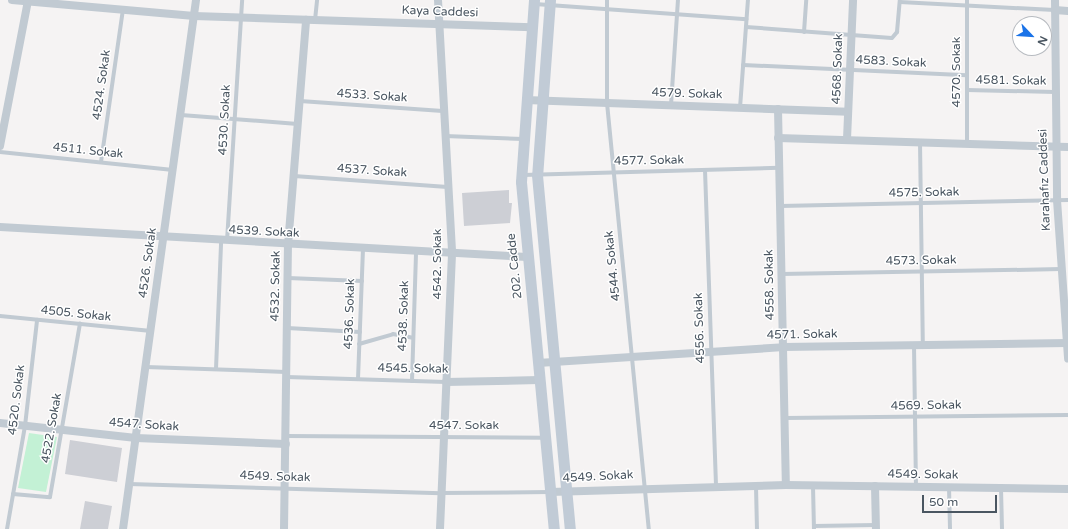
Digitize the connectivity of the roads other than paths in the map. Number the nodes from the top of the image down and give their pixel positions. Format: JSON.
{"nodes":[{"id":1,"x":12,"y":0,"type":"edge"},
{"id":2,"x":196,"y":0,"type":"edge"},
{"id":3,"x":242,"y":0,"type":"edge"},
{"id":4,"x":317,"y":0,"type":"edge"},
{"id":5,"x":438,"y":0,"type":"edge"},
{"id":6,"x":607,"y":0,"type":"edge"},
{"id":7,"x":678,"y":0,"type":"edge"},
{"id":8,"x":748,"y":0,"type":"edge"},
{"id":9,"x":806,"y":0,"type":"edge"},
{"id":10,"x":853,"y":0,"type":"edge"},
{"id":11,"x":967,"y":0,"type":"edge"},
{"id":12,"x":1055,"y":0,"type":"edge"},
{"id":13,"x":28,"y":1,"type":"edge"},
{"id":14,"x":900,"y":1,"type":"edge"},
{"id":15,"x":534,"y":2,"type":"edge"},
{"id":16,"x":550,"y":2,"type":"edge"},
{"id":17,"x":967,"y":5,"type":"junction"},
{"id":18,"x":606,"y":9,"type":"junction"},
{"id":19,"x":123,"y":10,"type":"junction"},
{"id":20,"x":1055,"y":10,"type":"junction"},
{"id":21,"x":1068,"y":11,"type":"edge"},
{"id":22,"x":677,"y":14,"type":"junction"},
{"id":23,"x":195,"y":16,"type":"junction"},
{"id":24,"x":241,"y":18,"type":"junction"},
{"id":25,"x":746,"y":19,"type":"junction"},
{"id":26,"x":306,"y":20,"type":"junction"},
{"id":27,"x":315,"y":20,"type":"junction"},
{"id":28,"x":438,"y":24,"type":"junction"},
{"id":29,"x":532,"y":27,"type":"junction"},
{"id":30,"x":746,"y":27,"type":"junction"},
{"id":31,"x":804,"y":32,"type":"junction"},
{"id":32,"x":851,"y":35,"type":"junction"},
{"id":33,"x":743,"y":65,"type":"junction"},
{"id":34,"x":850,"y":70,"type":"junction"},
{"id":35,"x":967,"y":75,"type":"junction"},
{"id":36,"x":967,"y":90,"type":"junction"},
{"id":37,"x":1055,"y":92,"type":"junction"},
{"id":38,"x":526,"y":100,"type":"junction"},
{"id":39,"x":300,"y":101,"type":"junction"},
{"id":40,"x":542,"y":101,"type":"junction"},
{"id":41,"x":607,"y":103,"type":"junction"},
{"id":42,"x":672,"y":105,"type":"junction"},
{"id":43,"x":740,"y":108,"type":"junction"},
{"id":44,"x":778,"y":109,"type":"junction"},
{"id":45,"x":443,"y":111,"type":"junction"},
{"id":46,"x":848,"y":112,"type":"junction"},
{"id":47,"x":181,"y":115,"type":"junction"},
{"id":48,"x":235,"y":119,"type":"junction"},
{"id":49,"x":298,"y":124,"type":"junction"},
{"id":50,"x":445,"y":136,"type":"junction"},
{"id":51,"x":778,"y":138,"type":"junction"},
{"id":52,"x":523,"y":139,"type":"junction"},
{"id":53,"x":847,"y":139,"type":"junction"},
{"id":54,"x":920,"y":142,"type":"junction"},
{"id":55,"x":967,"y":143,"type":"junction"},
{"id":56,"x":0,"y":146,"type":"edge"},
{"id":57,"x":1056,"y":146,"type":"junction"},
{"id":58,"x":1068,"y":147,"type":"edge"},
{"id":59,"x":0,"y":152,"type":"edge"},
{"id":60,"x":101,"y":162,"type":"junction"},
{"id":61,"x":779,"y":168,"type":"junction"},
{"id":62,"x":173,"y":170,"type":"junction"},
{"id":63,"x":704,"y":170,"type":"junction"},
{"id":64,"x":614,"y":172,"type":"junction"},
{"id":65,"x":521,"y":175,"type":"junction"},
{"id":66,"x":537,"y":175,"type":"junction"},
{"id":67,"x":294,"y":176,"type":"junction"},
{"id":68,"x":448,"y":187,"type":"junction"},
{"id":69,"x":1057,"y":200,"type":"junction"},
{"id":70,"x":1068,"y":200,"type":"edge"},
{"id":71,"x":921,"y":203,"type":"junction"},
{"id":72,"x":780,"y":206,"type":"junction"},
{"id":73,"x":0,"y":227,"type":"edge"},
{"id":74,"x":164,"y":239,"type":"junction"},
{"id":75,"x":224,"y":242,"type":"junction"},
{"id":76,"x":288,"y":245,"type":"junction"},
{"id":77,"x":363,"y":249,"type":"junction"},
{"id":78,"x":416,"y":252,"type":"junction"},
{"id":79,"x":452,"y":254,"type":"junction"},
{"id":80,"x":527,"y":257,"type":"junction"},
{"id":81,"x":1061,"y":269,"type":"junction"},
{"id":82,"x":922,"y":271,"type":"junction"},
{"id":83,"x":781,"y":274,"type":"junction"},
{"id":84,"x":288,"y":278,"type":"junction"},
{"id":85,"x":362,"y":281,"type":"junction"},
{"id":86,"x":0,"y":316,"type":"edge"},
{"id":87,"x":37,"y":320,"type":"junction"},
{"id":88,"x":80,"y":324,"type":"junction"},
{"id":89,"x":287,"y":328,"type":"junction"},
{"id":90,"x":151,"y":331,"type":"junction"},
{"id":91,"x":360,"y":332,"type":"junction"},
{"id":92,"x":413,"y":338,"type":"junction"},
{"id":93,"x":359,"y":344,"type":"junction"},
{"id":94,"x":1067,"y":344,"type":"edge"},
{"id":95,"x":914,"y":345,"type":"junction"},
{"id":96,"x":923,"y":345,"type":"junction"},
{"id":97,"x":783,"y":347,"type":"junction"},
{"id":98,"x":711,"y":351,"type":"junction"},
{"id":99,"x":632,"y":355,"type":"junction"},
{"id":100,"x":1068,"y":358,"type":"edge"},
{"id":101,"x":554,"y":361,"type":"junction"},
{"id":102,"x":538,"y":363,"type":"junction"},
{"id":103,"x":146,"y":367,"type":"junction"},
{"id":104,"x":216,"y":369,"type":"junction"},
{"id":105,"x":287,"y":374,"type":"junction"},
{"id":106,"x":358,"y":379,"type":"junction"},
{"id":107,"x":539,"y":380,"type":"junction"},
{"id":108,"x":412,"y":381,"type":"junction"},
{"id":109,"x":446,"y":382,"type":"junction"},
{"id":110,"x":1068,"y":415,"type":"edge"},
{"id":111,"x":915,"y":417,"type":"junction"},
{"id":112,"x":785,"y":418,"type":"junction"},
{"id":113,"x":0,"y":423,"type":"edge"},
{"id":114,"x":25,"y":426,"type":"junction"},
{"id":115,"x":63,"y":430,"type":"junction"},
{"id":116,"x":136,"y":438,"type":"junction"},
{"id":117,"x":444,"y":438,"type":"junction"},
{"id":118,"x":545,"y":438,"type":"junction"},
{"id":119,"x":286,"y":440,"type":"junction"},
{"id":120,"x":129,"y":484,"type":"junction"},
{"id":121,"x":756,"y":485,"type":"junction"},
{"id":122,"x":786,"y":485,"type":"junction"},
{"id":123,"x":813,"y":485,"type":"junction"},
{"id":124,"x":716,"y":486,"type":"junction"},
{"id":125,"x":875,"y":486,"type":"junction"},
{"id":126,"x":645,"y":487,"type":"junction"},
{"id":127,"x":916,"y":487,"type":"junction"},
{"id":128,"x":949,"y":488,"type":"junction"},
{"id":129,"x":1001,"y":488,"type":"junction"},
{"id":130,"x":286,"y":489,"type":"junction"},
{"id":131,"x":566,"y":490,"type":"junction"},
{"id":132,"x":1068,"y":490,"type":"edge"},
{"id":133,"x":550,"y":492,"type":"junction"},
{"id":134,"x":441,"y":493,"type":"junction"},
{"id":135,"x":13,"y":494,"type":"junction"},
{"id":136,"x":876,"y":527,"type":"edge"},
{"id":137,"x":814,"y":528,"type":"edge"},
{"id":138,"x":7,"y":529,"type":"edge"},
{"id":139,"x":123,"y":529,"type":"edge"},
{"id":140,"x":284,"y":529,"type":"edge"},
{"id":141,"x":440,"y":529,"type":"edge"},
{"id":142,"x":554,"y":529,"type":"edge"},
{"id":143,"x":570,"y":529,"type":"edge"},
{"id":144,"x":649,"y":529,"type":"edge"},
{"id":145,"x":757,"y":529,"type":"edge"},
{"id":146,"x":950,"y":529,"type":"edge"},
{"id":147,"x":1002,"y":529,"type":"edge"}],
"edges":[{"from":1,"to":13,"type":"street","name":"Kaya Caddesi"},
{"from":2,"to":23,"type":"street","name":"4526. Sokak"},
{"from":3,"to":24,"type":"lane","name":"4530. Sokak"},
{"from":4,"to":27,"type":"lane"},
{"from":5,"to":28,"type":"street","name":"4542. Sokak"},
{"from":6,"to":18,"type":"lane","name":"4544. Sokak"},
{"from":7,"to":22,"type":"lane"},
{"from":8,"to":25,"type":"lane"},
{"from":9,"to":31,"type":"lane"},
{"from":10,"to":32,"type":"street","name":"4568. Sokak"},
{"from":11,"to":17,"type":"lane","name":"4570. Sokak"},
{"from":12,"to":20,"type":"street","name":"Karahafız Caddesi"},
{"from":13,"to":19,"type":"street","name":"Kaya Caddesi"},
{"from":13,"to":56,"type":"street"},
{"from":14,"to":17,"type":"lane"},
{"from":14,"to":32,"type":"lane"},
{"from":15,"to":16,"type":"lane"},
{"from":15,"to":29,"type":"main road","name":"202. Cadde"},
{"from":16,"to":18,"type":"lane"},
{"from":16,"to":40,"type":"main road"},
{"from":17,"to":20,"type":"lane"},
{"from":17,"to":35,"type":"lane","name":"4570. Sokak"},
{"from":18,"to":22,"type":"lane"},
{"from":18,"to":41,"type":"lane","name":"4544. Sokak"},
{"from":19,"to":23,"type":"street","name":"Kaya Caddesi"},
{"from":19,"to":60,"type":"lane","name":"4524. Sokak"},
{"from":20,"to":21,"type":"street"},
{"from":20,"to":37,"type":"street","name":"Karahafız Caddesi"},
{"from":22,"to":25,"type":"lane"},
{"from":22,"to":42,"type":"lane"},
{"from":23,"to":24,"type":"street","name":"Kaya Caddesi"},
{"from":23,"to":47,"type":"street","name":"4526. Sokak"},
{"from":24,"to":26,"type":"street","name":"Kaya Caddesi"},
{"from":24,"to":48,"type":"lane","name":"4530. Sokak"},
{"from":25,"to":30,"type":"lane"},
{"from":26,"to":27,"type":"street","name":"Kaya Caddesi"},
{"from":26,"to":39,"type":"street","name":"4532. Sokak"},
{"from":27,"to":28,"type":"street","name":"Kaya Caddesi"},
{"from":28,"to":29,"type":"street","name":"Kaya Caddesi"},
{"from":28,"to":45,"type":"street","name":"4542. Sokak"},
{"from":29,"to":38,"type":"main road","name":"202. Cadde"},
{"from":30,"to":31,"type":"lane"},
{"from":30,"to":33,"type":"lane"},
{"from":31,"to":32,"type":"lane"},
{"from":32,"to":34,"type":"street","name":"4568. Sokak"},
{"from":33,"to":34,"type":"lane","name":"4583. Sokak"},
{"from":33,"to":43,"type":"lane"},
{"from":34,"to":35,"type":"lane","name":"4583. Sokak"},
{"from":34,"to":46,"type":"street","name":"4568. Sokak"},
{"from":35,"to":36,"type":"lane","name":"4570. Sokak"},
{"from":36,"to":37,"type":"lane","name":"4581. Sokak"},
{"from":36,"to":55,"type":"lane","name":"4570. Sokak"},
{"from":37,"to":57,"type":"street","name":"Karahafız Caddesi"},
{"from":38,"to":40,"type":"street","name":"4579. Sokak"},
{"from":38,"to":52,"type":"main road","name":"202. Cadde"},
{"from":39,"to":45,"type":"lane","name":"4533. Sokak"},
{"from":39,"to":49,"type":"street","name":"4532. Sokak"},
{"from":40,"to":41,"type":"street","name":"4579. Sokak"},
{"from":40,"to":66,"type":"main road"},
{"from":41,"to":42,"type":"street","name":"4579. Sokak"},
{"from":41,"to":64,"type":"lane","name":"4544. Sokak"},
{"from":42,"to":43,"type":"street","name":"4579. Sokak"},
{"from":43,"to":44,"type":"street","name":"4579. Sokak"},
{"from":44,"to":46,"type":"street","name":"4579. Sokak"},
{"from":44,"to":51,"type":"street","name":"4558. Sokak"},
{"from":45,"to":50,"type":"street","name":"4542. Sokak"},
{"from":46,"to":53,"type":"street","name":"4568. Sokak"},
{"from":47,"to":48,"type":"lane"},
{"from":47,"to":62,"type":"street","name":"4526. Sokak"},
{"from":48,"to":49,"type":"lane"},
{"from":48,"to":75,"type":"lane","name":"4530. Sokak"},
{"from":49,"to":67,"type":"street","name":"4532. Sokak"},
{"from":50,"to":52,"type":"lane"},
{"from":50,"to":68,"type":"street","name":"4542. Sokak"},
{"from":51,"to":53,"type":"street"},
{"from":51,"to":61,"type":"street","name":"4558. Sokak"},
{"from":52,"to":65,"type":"main road","name":"202. Cadde"},
{"from":53,"to":54,"type":"street"},
{"from":54,"to":55,"type":"street"},
{"from":54,"to":71,"type":"lane"},
{"from":55,"to":57,"type":"street"},
{"from":57,"to":58,"type":"street"},
{"from":57,"to":69,"type":"street","name":"Karahafız Caddesi"},
{"from":59,"to":60,"type":"lane","name":"4511. Sokak"},
{"from":60,"to":62,"type":"lane","name":"4511. Sokak"},
{"from":61,"to":63,"type":"lane","name":"4577. Sokak"},
{"from":61,"to":72,"type":"street","name":"4558. Sokak"},
{"from":62,"to":74,"type":"street","name":"4526. Sokak"},
{"from":63,"to":64,"type":"lane","name":"4577. Sokak"},
{"from":63,"to":98,"type":"lane","name":"4556. Sokak"},
{"from":64,"to":66,"type":"lane","name":"4577. Sokak"},
{"from":64,"to":99,"type":"lane","name":"4544. Sokak"},
{"from":65,"to":66,"type":"lane","name":"4577. Sokak"},
{"from":65,"to":80,"type":"main road","name":"202. Cadde"},
{"from":66,"to":101,"type":"main road"},
{"from":67,"to":68,"type":"lane","name":"4537. Sokak"},
{"from":67,"to":76,"type":"street","name":"4532. Sokak"},
{"from":68,"to":79,"type":"street","name":"4542. Sokak"},
{"from":69,"to":70,"type":"lane","name":"4575. Sokak"},
{"from":69,"to":71,"type":"lane","name":"4575. Sokak"},
{"from":69,"to":81,"type":"street","name":"Karahafız Caddesi"},
{"from":71,"to":72,"type":"lane","name":"4575. Sokak"},
{"from":71,"to":82,"type":"lane"},
{"from":72,"to":83,"type":"street","name":"4558. Sokak"},
{"from":73,"to":74,"type":"street","name":"4539. Sokak"},
{"from":74,"to":75,"type":"street","name":"4539. Sokak"},
{"from":74,"to":90,"type":"street","name":"4526. Sokak"},
{"from":75,"to":76,"type":"street","name":"4539. Sokak"},
{"from":75,"to":104,"type":"lane","name":"4530. Sokak"},
{"from":76,"to":77,"type":"street","name":"4539. Sokak"},
{"from":76,"to":84,"type":"street","name":"4532. Sokak"},
{"from":77,"to":78,"type":"street","name":"4539. Sokak"},
{"from":77,"to":85,"type":"lane","name":"4536. Sokak"},
{"from":78,"to":79,"type":"street","name":"4539. Sokak"},
{"from":78,"to":92,"type":"lane","name":"4538. Sokak"},
{"from":79,"to":80,"type":"street","name":"4539. Sokak"},
{"from":79,"to":109,"type":"street","name":"4542. Sokak"},
{"from":80,"to":102,"type":"main road","name":"202. Cadde"},
{"from":81,"to":82,"type":"lane","name":"4573. Sokak"},
{"from":81,"to":94,"type":"street","name":"Karahafız Caddesi"},
{"from":82,"to":83,"type":"lane","name":"4573. Sokak"},
{"from":82,"to":96,"type":"lane"},
{"from":83,"to":97,"type":"street","name":"4558. Sokak"},
{"from":84,"to":85,"type":"lane"},
{"from":84,"to":89,"type":"street","name":"4532. Sokak"},
{"from":85,"to":91,"type":"lane","name":"4536. Sokak"},
{"from":86,"to":87,"type":"lane","name":"4505. Sokak"},
{"from":87,"to":88,"type":"lane","name":"4505. Sokak"},
{"from":87,"to":114,"type":"lane","name":"4520. Sokak"},
{"from":88,"to":90,"type":"lane","name":"4505. Sokak"},
{"from":88,"to":115,"type":"lane","name":"4522. Sokak"},
{"from":89,"to":91,"type":"lane"},
{"from":89,"to":105,"type":"street","name":"4532. Sokak"},
{"from":90,"to":103,"type":"street","name":"4526. Sokak"},
{"from":91,"to":93,"type":"lane","name":"4536. Sokak"},
{"from":92,"to":93,"type":"lane"},
{"from":92,"to":108,"type":"lane","name":"4538. Sokak"},
{"from":93,"to":106,"type":"lane","name":"4536. Sokak"},
{"from":94,"to":96,"type":"street","name":"4571. Sokak"},
{"from":94,"to":100,"type":"street","name":"Karahafız Caddesi"},
{"from":95,"to":96,"type":"street","name":"4571. Sokak"},
{"from":95,"to":97,"type":"street","name":"4571. Sokak"},
{"from":95,"to":111,"type":"lane"},
{"from":97,"to":98,"type":"street","name":"4571. Sokak"},
{"from":97,"to":112,"type":"street","name":"4558. Sokak"},
{"from":98,"to":99,"type":"street","name":"4571. Sokak"},
{"from":98,"to":124,"type":"lane","name":"4556. Sokak"},
{"from":99,"to":101,"type":"street","name":"4571. Sokak"},
{"from":99,"to":126,"type":"lane","name":"4544. Sokak"},
{"from":101,"to":102,"type":"street","name":"4571. Sokak"},
{"from":101,"to":131,"type":"main road"},
{"from":102,"to":107,"type":"main road","name":"202. Cadde"},
{"from":103,"to":104,"type":"lane","name":"4545. Sokak"},
{"from":103,"to":116,"type":"street","name":"4526. Sokak"},
{"from":104,"to":105,"type":"lane","name":"4545. Sokak"},
{"from":105,"to":106,"type":"lane","name":"4545. Sokak"},
{"from":105,"to":119,"type":"street","name":"4532. Sokak"},
{"from":106,"to":108,"type":"lane","name":"4545. Sokak"},
{"from":107,"to":109,"type":"street","name":"4545. Sokak"},
{"from":107,"to":118,"type":"main road","name":"202. Cadde"},
{"from":108,"to":109,"type":"lane","name":"4545. Sokak"},
{"from":109,"to":117,"type":"street","name":"4542. Sokak"},
{"from":110,"to":111,"type":"lane","name":"4569. Sokak"},
{"from":111,"to":112,"type":"lane","name":"4569. Sokak"},
{"from":111,"to":127,"type":"lane"},
{"from":112,"to":122,"type":"street","name":"4558. Sokak"},
{"from":113,"to":114,"type":"street","name":"4547. Sokak"},
{"from":114,"to":115,"type":"street","name":"4547. Sokak"},
{"from":114,"to":135,"type":"lane","name":"4520. Sokak"},
{"from":115,"to":116,"type":"street","name":"4547. Sokak"},
{"from":115,"to":135,"type":"lane","name":"4522. Sokak"},
{"from":116,"to":119,"type":"street","name":"4547. Sokak"},
{"from":116,"to":120,"type":"street","name":"4526. Sokak"},
{"from":117,"to":118,"type":"lane","name":"4547. Sokak"},
{"from":117,"to":119,"type":"lane","name":"4547. Sokak"},
{"from":117,"to":134,"type":"street","name":"4542. Sokak"},
{"from":118,"to":133,"type":"main road","name":"202. Cadde"},
{"from":119,"to":130,"type":"street","name":"4532. Sokak"},
{"from":120,"to":130,"type":"lane","name":"4549. Sokak"},
{"from":120,"to":139,"type":"street","name":"4526. Sokak"},
{"from":121,"to":122,"type":"street","name":"4549. Sokak"},
{"from":121,"to":124,"type":"street","name":"4549. Sokak"},
{"from":121,"to":145,"type":"lane"},
{"from":122,"to":123,"type":"street","name":"4549. Sokak"},
{"from":123,"to":125,"type":"street","name":"4549. Sokak"},
{"from":123,"to":137,"type":"lane"},
{"from":124,"to":126,"type":"street","name":"4549. Sokak"},
{"from":125,"to":127,"type":"street","name":"4549. Sokak"},
{"from":125,"to":136,"type":"street"},
{"from":126,"to":131,"type":"street","name":"4549. Sokak"},
{"from":126,"to":144,"type":"lane","name":"4544. Sokak"},
{"from":127,"to":128,"type":"street","name":"4549. Sokak"},
{"from":128,"to":129,"type":"street","name":"4549. Sokak"},
{"from":128,"to":146,"type":"lane"},
{"from":129,"to":132,"type":"street","name":"4549. Sokak"},
{"from":129,"to":147,"type":"lane"},
{"from":130,"to":134,"type":"lane","name":"4549. Sokak"},
{"from":130,"to":140,"type":"street","name":"4532. Sokak"},
{"from":131,"to":133,"type":"street","name":"4549. Sokak"},
{"from":131,"to":143,"type":"main road"},
{"from":133,"to":134,"type":"lane","name":"4549. Sokak"},
{"from":133,"to":142,"type":"main road","name":"202. Cadde"},
{"from":134,"to":141,"type":"street","name":"4542. Sokak"},
{"from":135,"to":138,"type":"lane","name":"4520. Sokak"},
{"from":136,"to":137,"type":"lane"}]}
